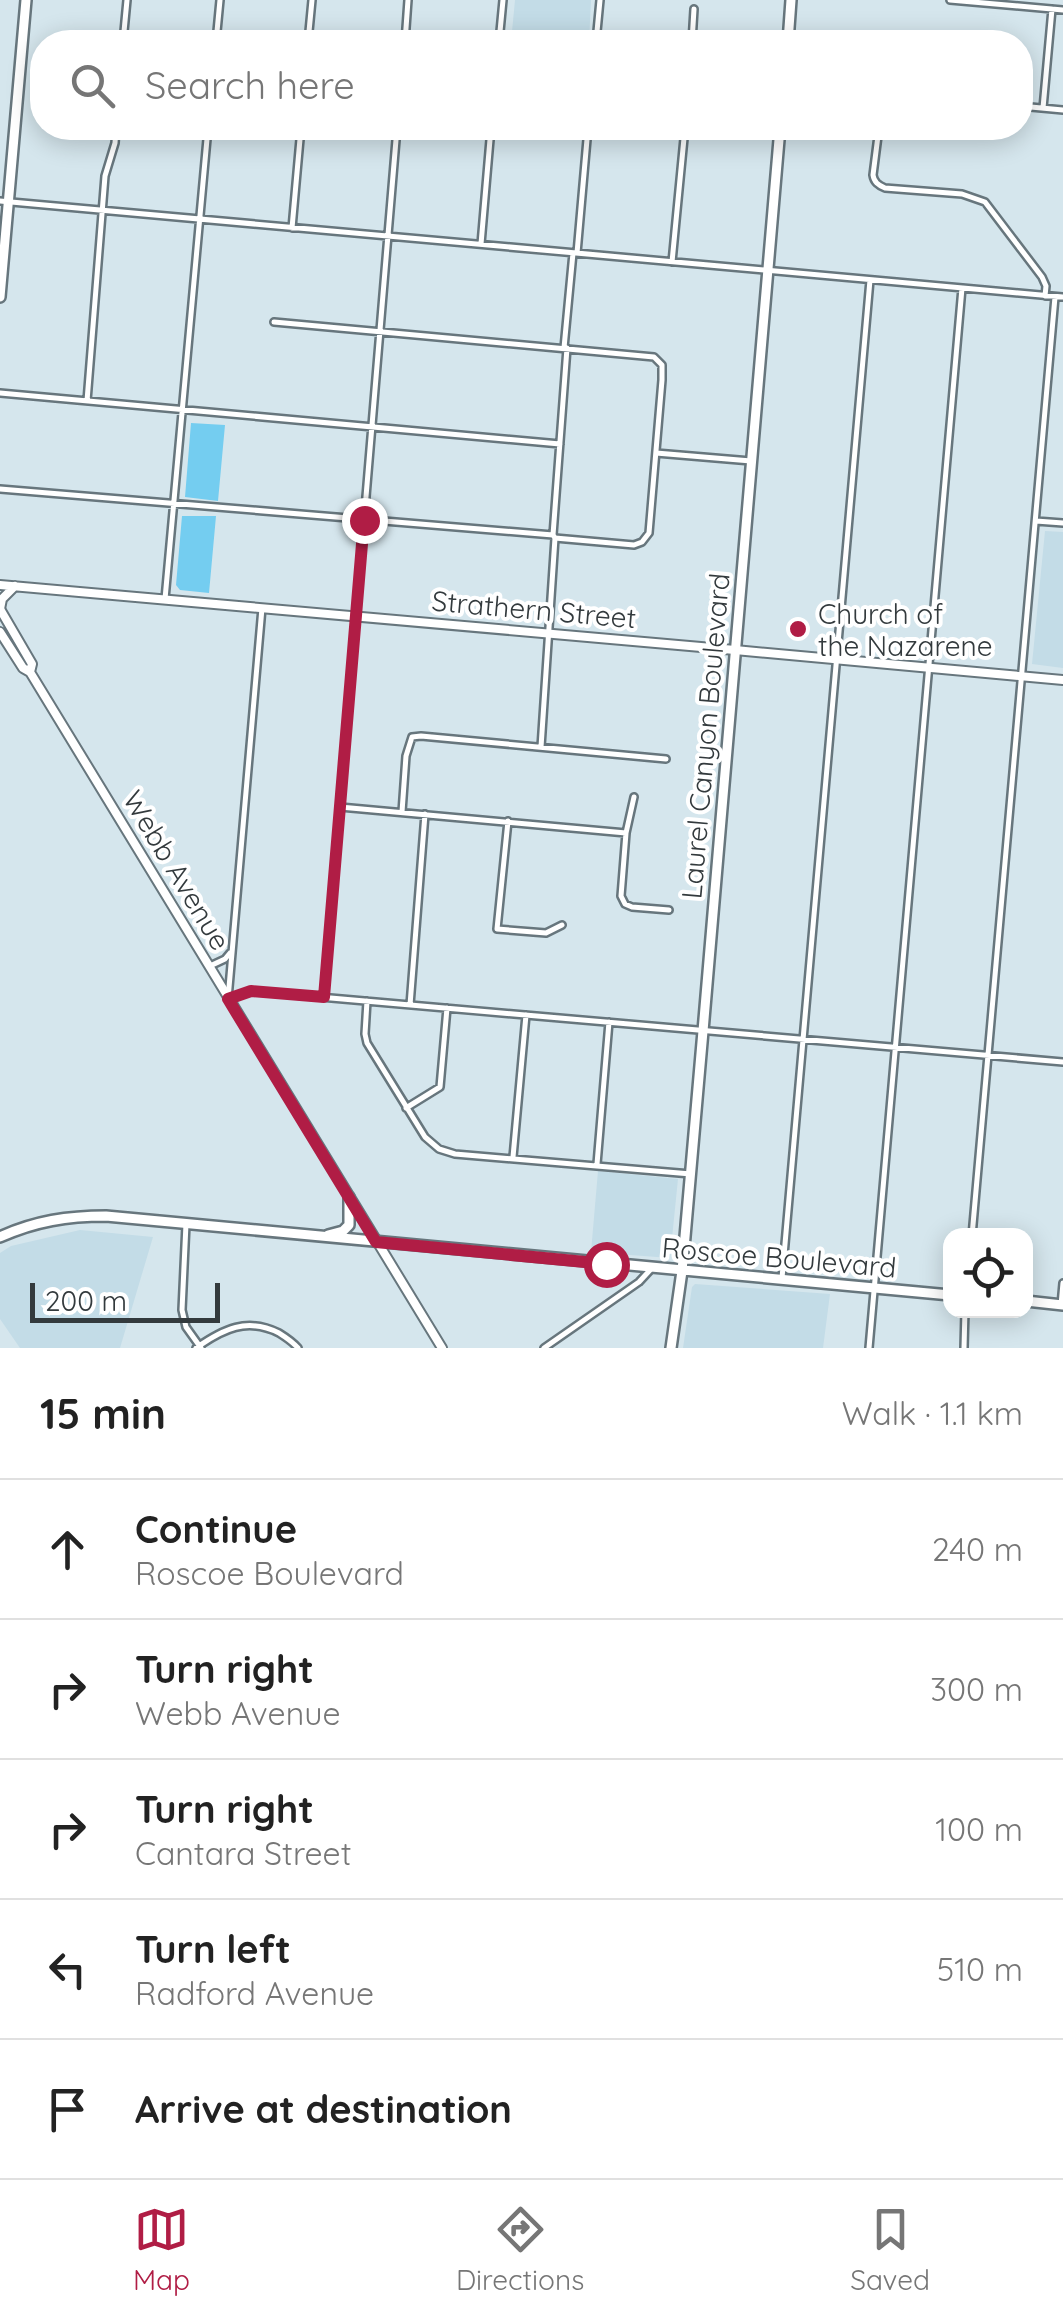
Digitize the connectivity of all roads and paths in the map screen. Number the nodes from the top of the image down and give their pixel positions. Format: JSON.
{"nodes":[{"id":1,"x":26,"y":0,"type":"edge"},
{"id":2,"x":127,"y":0,"type":"edge"},
{"id":3,"x":220,"y":0,"type":"edge"},
{"id":4,"x":312,"y":0,"type":"edge"},
{"id":5,"x":408,"y":0,"type":"edge"},
{"id":6,"x":503,"y":0,"type":"edge"},
{"id":7,"x":600,"y":0,"type":"edge"},
{"id":8,"x":791,"y":0,"type":"edge"},
{"id":9,"x":950,"y":0,"type":"edge"},
{"id":10,"x":694,"y":9,"type":"dead end"},
{"id":11,"x":1052,"y":9,"type":"junction"},
{"id":12,"x":1063,"y":10,"type":"edge"},
{"id":13,"x":124,"y":30,"type":"edge"},
{"id":14,"x":217,"y":30,"type":"edge"},
{"id":15,"x":309,"y":30,"type":"edge"},
{"id":16,"x":406,"y":30,"type":"edge"},
{"id":17,"x":500,"y":30,"type":"edge"},
{"id":18,"x":597,"y":30,"type":"edge"},
{"id":19,"x":693,"y":30,"type":"edge"},
{"id":20,"x":789,"y":30,"type":"edge"},
{"id":21,"x":1033,"y":107,"type":"edge"},
{"id":22,"x":1042,"y":108,"type":"junction"},
{"id":23,"x":1063,"y":110,"type":"edge"},
{"id":24,"x":115,"y":140,"type":"edge"},
{"id":25,"x":207,"y":140,"type":"edge"},
{"id":26,"x":300,"y":140,"type":"edge"},
{"id":27,"x":396,"y":140,"type":"edge"},
{"id":28,"x":490,"y":140,"type":"edge"},
{"id":29,"x":587,"y":140,"type":"edge"},
{"id":30,"x":684,"y":140,"type":"edge"},
{"id":31,"x":779,"y":140,"type":"edge"},
{"id":32,"x":877,"y":140,"type":"edge"},
{"id":33,"x":4,"y":202,"type":"edge"},
{"id":34,"x":103,"y":210,"type":"junction"},
{"id":35,"x":200,"y":219,"type":"junction"},
{"id":36,"x":292,"y":228,"type":"junction"},
{"id":37,"x":388,"y":237,"type":"junction"},
{"id":38,"x":480,"y":245,"type":"junction"},
{"id":39,"x":575,"y":253,"type":"junction"},
{"id":40,"x":672,"y":262,"type":"junction"},
{"id":41,"x":767,"y":271,"type":"junction"},
{"id":42,"x":870,"y":280,"type":"junction"},
{"id":43,"x":962,"y":288,"type":"junction"},
{"id":44,"x":1045,"y":296,"type":"junction"},
{"id":45,"x":0,"y":297,"type":"edge"},
{"id":46,"x":1059,"y":297,"type":"edge"},
{"id":47,"x":274,"y":322,"type":"dead end"},
{"id":48,"x":379,"y":330,"type":"junction"},
{"id":49,"x":566,"y":348,"type":"junction"},
{"id":50,"x":0,"y":393,"type":"edge"},
{"id":51,"x":86,"y":401,"type":"junction"},
{"id":52,"x":181,"y":410,"type":"junction"},
{"id":53,"x":371,"y":426,"type":"junction"},
{"id":54,"x":560,"y":444,"type":"junction"},
{"id":55,"x":656,"y":452,"type":"junction"},
{"id":56,"x":751,"y":460,"type":"junction"},
{"id":57,"x":0,"y":488,"type":"edge"},
{"id":58,"x":174,"y":503,"type":"junction"},
{"id":59,"x":364,"y":520,"type":"junction"},
{"id":60,"x":1036,"y":520,"type":"junction"},
{"id":61,"x":1063,"y":523,"type":"edge"},
{"id":62,"x":554,"y":536,"type":"junction"},
{"id":63,"x":0,"y":585,"type":"edge"},
{"id":64,"x":15,"y":586,"type":"junction"},
{"id":65,"x":164,"y":599,"type":"junction"},
{"id":66,"x":262,"y":608,"type":"junction"},
{"id":67,"x":0,"y":609,"type":"edge"},
{"id":68,"x":355,"y":616,"type":"junction"},
{"id":69,"x":548,"y":633,"type":"junction"},
{"id":70,"x":2,"y":636,"type":"edge"},
{"id":71,"x":736,"y":650,"type":"junction"},
{"id":72,"x":837,"y":659,"type":"junction"},
{"id":73,"x":930,"y":668,"type":"junction"},
{"id":74,"x":30,"y":672,"type":"junction"},
{"id":75,"x":1022,"y":676,"type":"junction"},
{"id":76,"x":1063,"y":680,"type":"edge"},
{"id":77,"x":541,"y":747,"type":"junction"},
{"id":78,"x":666,"y":759,"type":"dead end"},
{"id":79,"x":634,"y":797,"type":"dead end"},
{"id":80,"x":340,"y":807,"type":"junction"},
{"id":81,"x":402,"y":812,"type":"junction"},
{"id":82,"x":425,"y":814,"type":"junction"},
{"id":83,"x":508,"y":822,"type":"junction"},
{"id":84,"x":626,"y":833,"type":"junction"},
{"id":85,"x":669,"y":910,"type":"dead end"},
{"id":86,"x":562,"y":925,"type":"dead end"},
{"id":87,"x":232,"y":951,"type":"junction"},
{"id":88,"x":209,"y":966,"type":"junction"},
{"id":89,"x":324,"y":997,"type":"junction"},
{"id":90,"x":228,"y":999,"type":"junction"},
{"id":91,"x":367,"y":1001,"type":"junction"},
{"id":92,"x":410,"y":1004,"type":"junction"},
{"id":93,"x":447,"y":1008,"type":"junction"},
{"id":94,"x":526,"y":1016,"type":"junction"},
{"id":95,"x":609,"y":1022,"type":"junction"},
{"id":96,"x":703,"y":1030,"type":"junction"},
{"id":97,"x":803,"y":1039,"type":"junction"},
{"id":98,"x":896,"y":1046,"type":"junction"},
{"id":99,"x":988,"y":1054,"type":"junction"},
{"id":100,"x":1063,"y":1062,"type":"edge"},
{"id":101,"x":406,"y":1108,"type":"junction"},
{"id":102,"x":512,"y":1158,"type":"junction"},
{"id":103,"x":597,"y":1165,"type":"junction"},
{"id":104,"x":690,"y":1174,"type":"junction"},
{"id":105,"x":348,"y":1197,"type":"junction"},
{"id":106,"x":186,"y":1224,"type":"junction"},
{"id":107,"x":973,"y":1228,"type":"edge"},
{"id":108,"x":0,"y":1237,"type":"edge"},
{"id":109,"x":320,"y":1237,"type":"junction"},
{"id":110,"x":376,"y":1242,"type":"junction"},
{"id":111,"x":652,"y":1268,"type":"junction"},
{"id":112,"x":682,"y":1271,"type":"junction"},
{"id":113,"x":782,"y":1280,"type":"junction"},
{"id":114,"x":1063,"y":1283,"type":"edge"},
{"id":115,"x":874,"y":1289,"type":"junction"},
{"id":116,"x":943,"y":1294,"type":"edge"},
{"id":117,"x":1033,"y":1302,"type":"edge"},
{"id":118,"x":1062,"y":1305,"type":"edge"},
{"id":119,"x":965,"y":1318,"type":"edge"},
{"id":120,"x":199,"y":1347,"type":"edge"},
{"id":121,"x":548,"y":1347,"type":"edge"},
{"id":122,"x":298,"y":1348,"type":"edge"},
{"id":123,"x":442,"y":1348,"type":"edge"},
{"id":124,"x":671,"y":1348,"type":"edge"},
{"id":125,"x":870,"y":1348,"type":"edge"},
{"id":126,"x":964,"y":1348,"type":"edge"}],
"edges":[{"from":1,"to":33,"type":"main road"},
{"from":2,"to":13,"type":"street"},
{"from":3,"to":14,"type":"street"},
{"from":4,"to":15,"type":"street"},
{"from":5,"to":16,"type":"street"},
{"from":6,"to":17,"type":"street"},
{"from":7,"to":18,"type":"street"},
{"from":8,"to":20,"type":"main road"},
{"from":9,"to":11,"type":"street"},
{"from":10,"to":19,"type":"street"},
{"from":11,"to":12,"type":"street"},
{"from":11,"to":22,"type":"street"},
{"from":21,"to":22,"type":"street"},
{"from":22,"to":23,"type":"street"},
{"from":24,"to":34,"type":"street"},
{"from":25,"to":35,"type":"street"},
{"from":26,"to":36,"type":"street"},
{"from":27,"to":37,"type":"street"},
{"from":28,"to":38,"type":"street"},
{"from":29,"to":39,"type":"street"},
{"from":30,"to":40,"type":"street"},
{"from":31,"to":41,"type":"main road","name":"Laurel Canyon Boulevard"},
{"from":32,"to":44,"type":"street"},
{"from":33,"to":34,"type":"street"},
{"from":33,"to":45,"type":"main road"},
{"from":34,"to":35,"type":"street"},
{"from":34,"to":51,"type":"street"},
{"from":35,"to":36,"type":"street"},
{"from":35,"to":52,"type":"street"},
{"from":36,"to":37,"type":"street"},
{"from":37,"to":38,"type":"street"},
{"from":37,"to":48,"type":"street"},
{"from":38,"to":39,"type":"street"},
{"from":39,"to":40,"type":"street"},
{"from":39,"to":49,"type":"street"},
{"from":40,"to":41,"type":"street"},
{"from":41,"to":42,"type":"street"},
{"from":41,"to":56,"type":"main road","name":"Laurel Canyon Boulevard"},
{"from":42,"to":43,"type":"street"},
{"from":42,"to":72,"type":"street"},
{"from":43,"to":44,"type":"street"},
{"from":43,"to":73,"type":"street"},
{"from":44,"to":46,"type":"street"},
{"from":46,"to":60,"type":"street"},
{"from":47,"to":48,"type":"street"},
{"from":48,"to":49,"type":"street"},
{"from":48,"to":53,"type":"street"},
{"from":49,"to":54,"type":"street"},
{"from":49,"to":55,"type":"street"},
{"from":50,"to":51,"type":"street"},
{"from":51,"to":52,"type":"street"},
{"from":52,"to":53,"type":"street"},
{"from":52,"to":58,"type":"street"},
{"from":53,"to":54,"type":"street"},
{"from":53,"to":59,"type":"street"},
{"from":54,"to":62,"type":"street"},
{"from":55,"to":56,"type":"street"},
{"from":55,"to":62,"type":"street"},
{"from":56,"to":71,"type":"main road","name":"Laurel Canyon Boulevard"},
{"from":57,"to":58,"type":"street"},
{"from":58,"to":59,"type":"street"},
{"from":58,"to":65,"type":"street"},
{"from":59,"to":62,"type":"street"},
{"from":59,"to":68,"type":"street"},
{"from":60,"to":61,"type":"street"},
{"from":60,"to":75,"type":"street"},
{"from":62,"to":69,"type":"street"},
{"from":63,"to":64,"type":"street","name":"Strathern Street"},
{"from":64,"to":65,"type":"street","name":"Strathern Street"},
{"from":64,"to":67,"type":"street"},
{"from":65,"to":66,"type":"street","name":"Strathern Street"},
{"from":66,"to":68,"type":"street","name":"Strathern Street"},
{"from":66,"to":87,"type":"street"},
{"from":67,"to":74,"type":"street","name":"Webb Avenue"},
{"from":68,"to":69,"type":"street","name":"Strathern Street"},
{"from":68,"to":80,"type":"street"},
{"from":69,"to":71,"type":"street","name":"Strathern Street"},
{"from":69,"to":77,"type":"street"},
{"from":70,"to":74,"type":"street","name":"Webb Avenue"},
{"from":71,"to":72,"type":"street","name":"Strathern Street"},
{"from":71,"to":96,"type":"main road","name":"Laurel Canyon Boulevard"},
{"from":72,"to":73,"type":"street","name":"Strathern Street"},
{"from":72,"to":97,"type":"street"},
{"from":73,"to":75,"type":"street","name":"Strathern Street"},
{"from":73,"to":98,"type":"street"},
{"from":74,"to":88,"type":"street","name":"Webb Avenue"},
{"from":75,"to":76,"type":"street","name":"Strathern Street"},
{"from":75,"to":99,"type":"street"},
{"from":77,"to":78,"type":"street"},
{"from":77,"to":81,"type":"street"},
{"from":79,"to":84,"type":"street"},
{"from":80,"to":81,"type":"street"},
{"from":80,"to":89,"type":"street"},
{"from":81,"to":82,"type":"street"},
{"from":82,"to":83,"type":"street"},
{"from":82,"to":92,"type":"street"},
{"from":83,"to":84,"type":"street"},
{"from":83,"to":86,"type":"street"},
{"from":84,"to":85,"type":"street"},
{"from":87,"to":88,"type":"street"},
{"from":87,"to":90,"type":"street"},
{"from":88,"to":90,"type":"street","name":"Webb Avenue"},
{"from":89,"to":90,"type":"street"},
{"from":89,"to":91,"type":"street"},
{"from":90,"to":105,"type":"street","name":"Webb Avenue"},
{"from":91,"to":92,"type":"street"},
{"from":91,"to":101,"type":"street"},
{"from":92,"to":93,"type":"street"},
{"from":93,"to":94,"type":"street"},
{"from":93,"to":101,"type":"street"},
{"from":94,"to":95,"type":"street"},
{"from":94,"to":102,"type":"street"},
{"from":95,"to":96,"type":"street"},
{"from":95,"to":103,"type":"street"},
{"from":96,"to":97,"type":"street"},
{"from":96,"to":104,"type":"main road","name":"Laurel Canyon Boulevard"},
{"from":97,"to":98,"type":"street"},
{"from":97,"to":113,"type":"street"},
{"from":98,"to":99,"type":"street"},
{"from":98,"to":115,"type":"street"},
{"from":99,"to":100,"type":"street"},
{"from":99,"to":107,"type":"street"},
{"from":101,"to":102,"type":"street"},
{"from":102,"to":103,"type":"street"},
{"from":103,"to":104,"type":"street"},
{"from":104,"to":112,"type":"main road","name":"Laurel Canyon Boulevard"},
{"from":105,"to":109,"type":"main road"},
{"from":105,"to":110,"type":"street","name":"Webb Avenue"},
{"from":106,"to":108,"type":"main road","name":"Roscoe Boulevard"},
{"from":106,"to":109,"type":"main road","name":"Roscoe Boulevard"},
{"from":106,"to":120,"type":"street"},
{"from":109,"to":110,"type":"main road","name":"Roscoe Boulevard"},
{"from":110,"to":111,"type":"main road","name":"Roscoe Boulevard"},
{"from":110,"to":123,"type":"street","name":"Webb Avenue"},
{"from":111,"to":112,"type":"main road","name":"Roscoe Boulevard"},
{"from":111,"to":121,"type":"street"},
{"from":112,"to":113,"type":"main road","name":"Roscoe Boulevard"},
{"from":112,"to":124,"type":"main road","name":"Laurel Canyon Boulevard"},
{"from":113,"to":115,"type":"main road","name":"Roscoe Boulevard"},
{"from":114,"to":118,"type":"street"},
{"from":115,"to":116,"type":"main road","name":"Roscoe Boulevard"},
{"from":115,"to":125,"type":"street"},
{"from":117,"to":118,"type":"main road"},
{"from":119,"to":126,"type":"street"},
{"from":120,"to":122,"type":"street"}]}
